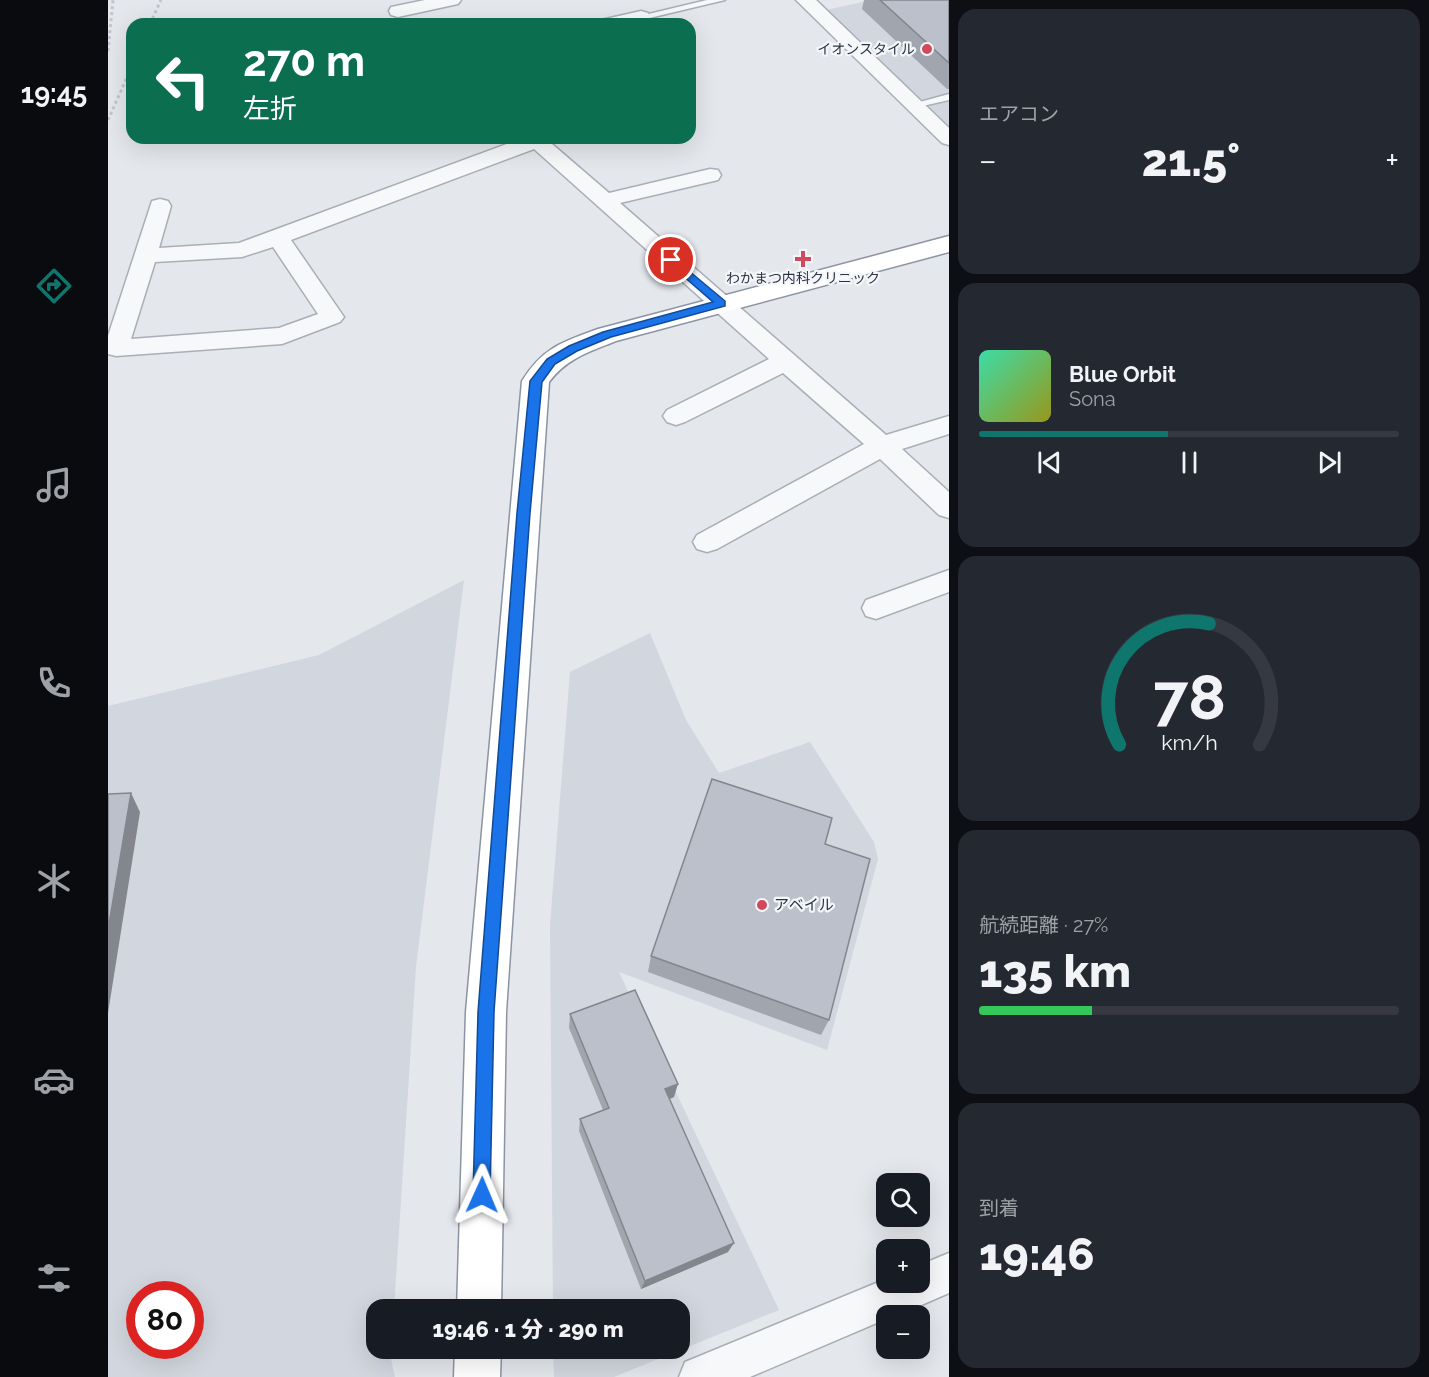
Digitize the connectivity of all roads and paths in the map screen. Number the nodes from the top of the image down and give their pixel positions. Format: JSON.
{"nodes":[{"id":1,"x":114,"y":0,"type":"edge"},
{"id":2,"x":160,"y":0,"type":"edge"},
{"id":3,"x":452,"y":0,"type":"edge"},
{"id":4,"x":720,"y":0,"type":"edge"},
{"id":5,"x":805,"y":0,"type":"edge"},
{"id":6,"x":392,"y":5,"type":"edge"},
{"id":7,"x":641,"y":17,"type":"joint"},
{"id":8,"x":152,"y":18,"type":"edge"},
{"id":9,"x":406,"y":18,"type":"edge"},
{"id":10,"x":636,"y":18,"type":"edge"},
{"id":11,"x":108,"y":51,"type":"edge"},
{"id":12,"x":126,"y":80,"type":"edge"},
{"id":13,"x":949,"y":97,"type":"edge"},
{"id":14,"x":914,"y":105,"type":"junction"},
{"id":15,"x":108,"y":120,"type":"edge"},
{"id":16,"x":949,"y":139,"type":"edge"},
{"id":17,"x":525,"y":144,"type":"edge"},
{"id":18,"x":540,"y":144,"type":"edge"},
{"id":19,"x":710,"y":175,"type":"dead end"},
{"id":20,"x":604,"y":201,"type":"junction"},
{"id":21,"x":160,"y":206,"type":"dead end"},
{"id":22,"x":278,"y":238,"type":"junction"},
{"id":23,"x":949,"y":244,"type":"edge"},
{"id":24,"x":147,"y":256,"type":"junction"},
{"id":25,"x":721,"y":304,"type":"junction"},
{"id":26,"x":786,"y":361,"type":"junction"},
{"id":27,"x":676,"y":416,"type":"dead end"},
{"id":28,"x":949,"y":425,"type":"edge"},
{"id":29,"x":882,"y":446,"type":"junction"},
{"id":30,"x":949,"y":508,"type":"edge"},
{"id":31,"x":707,"y":542,"type":"dead end"},
{"id":32,"x":949,"y":581,"type":"edge"},
{"id":33,"x":876,"y":608,"type":"dead end"},
{"id":34,"x":949,"y":1274,"type":"edge"},
{"id":35,"x":479,"y":1299,"type":"edge"},
{"id":36,"x":478,"y":1359,"type":"edge"},
{"id":37,"x":708,"y":1376,"type":"edge"},
{"id":38,"x":477,"y":1377,"type":"edge"}],
"edges":[{"from":1,"to":11,"type":"path"},
{"from":2,"to":8,"type":"path"},
{"from":3,"to":6,"type":"street"},
{"from":4,"to":7,"type":"lane"},
{"from":5,"to":14,"type":"street"},
{"from":6,"to":9,"type":"street"},
{"from":7,"to":10,"type":"street"},
{"from":12,"to":15,"type":"path"},
{"from":13,"to":14,"type":"lane"},
{"from":14,"to":16,"type":"street"},
{"from":17,"to":22,"type":"street"},
{"from":18,"to":20,"type":"street"},
{"from":19,"to":20,"type":"street"},
{"from":20,"to":25,"type":"street"},
{"from":21,"to":24,"type":"street"},
{"from":22,"to":24,"type":"street"},
{"from":22,"to":24,"type":"street"},
{"from":23,"to":25,"type":"highway"},
{"from":25,"to":26,"type":"street"},
{"from":25,"to":35,"type":"highway"},
{"from":26,"to":27,"type":"street"},
{"from":26,"to":29,"type":"street"},
{"from":28,"to":29,"type":"street"},
{"from":29,"to":30,"type":"street"},
{"from":29,"to":31,"type":"street"},
{"from":32,"to":33,"type":"street"},
{"from":34,"to":37,"type":"street"},
{"from":36,"to":38,"type":"highway"}]}
